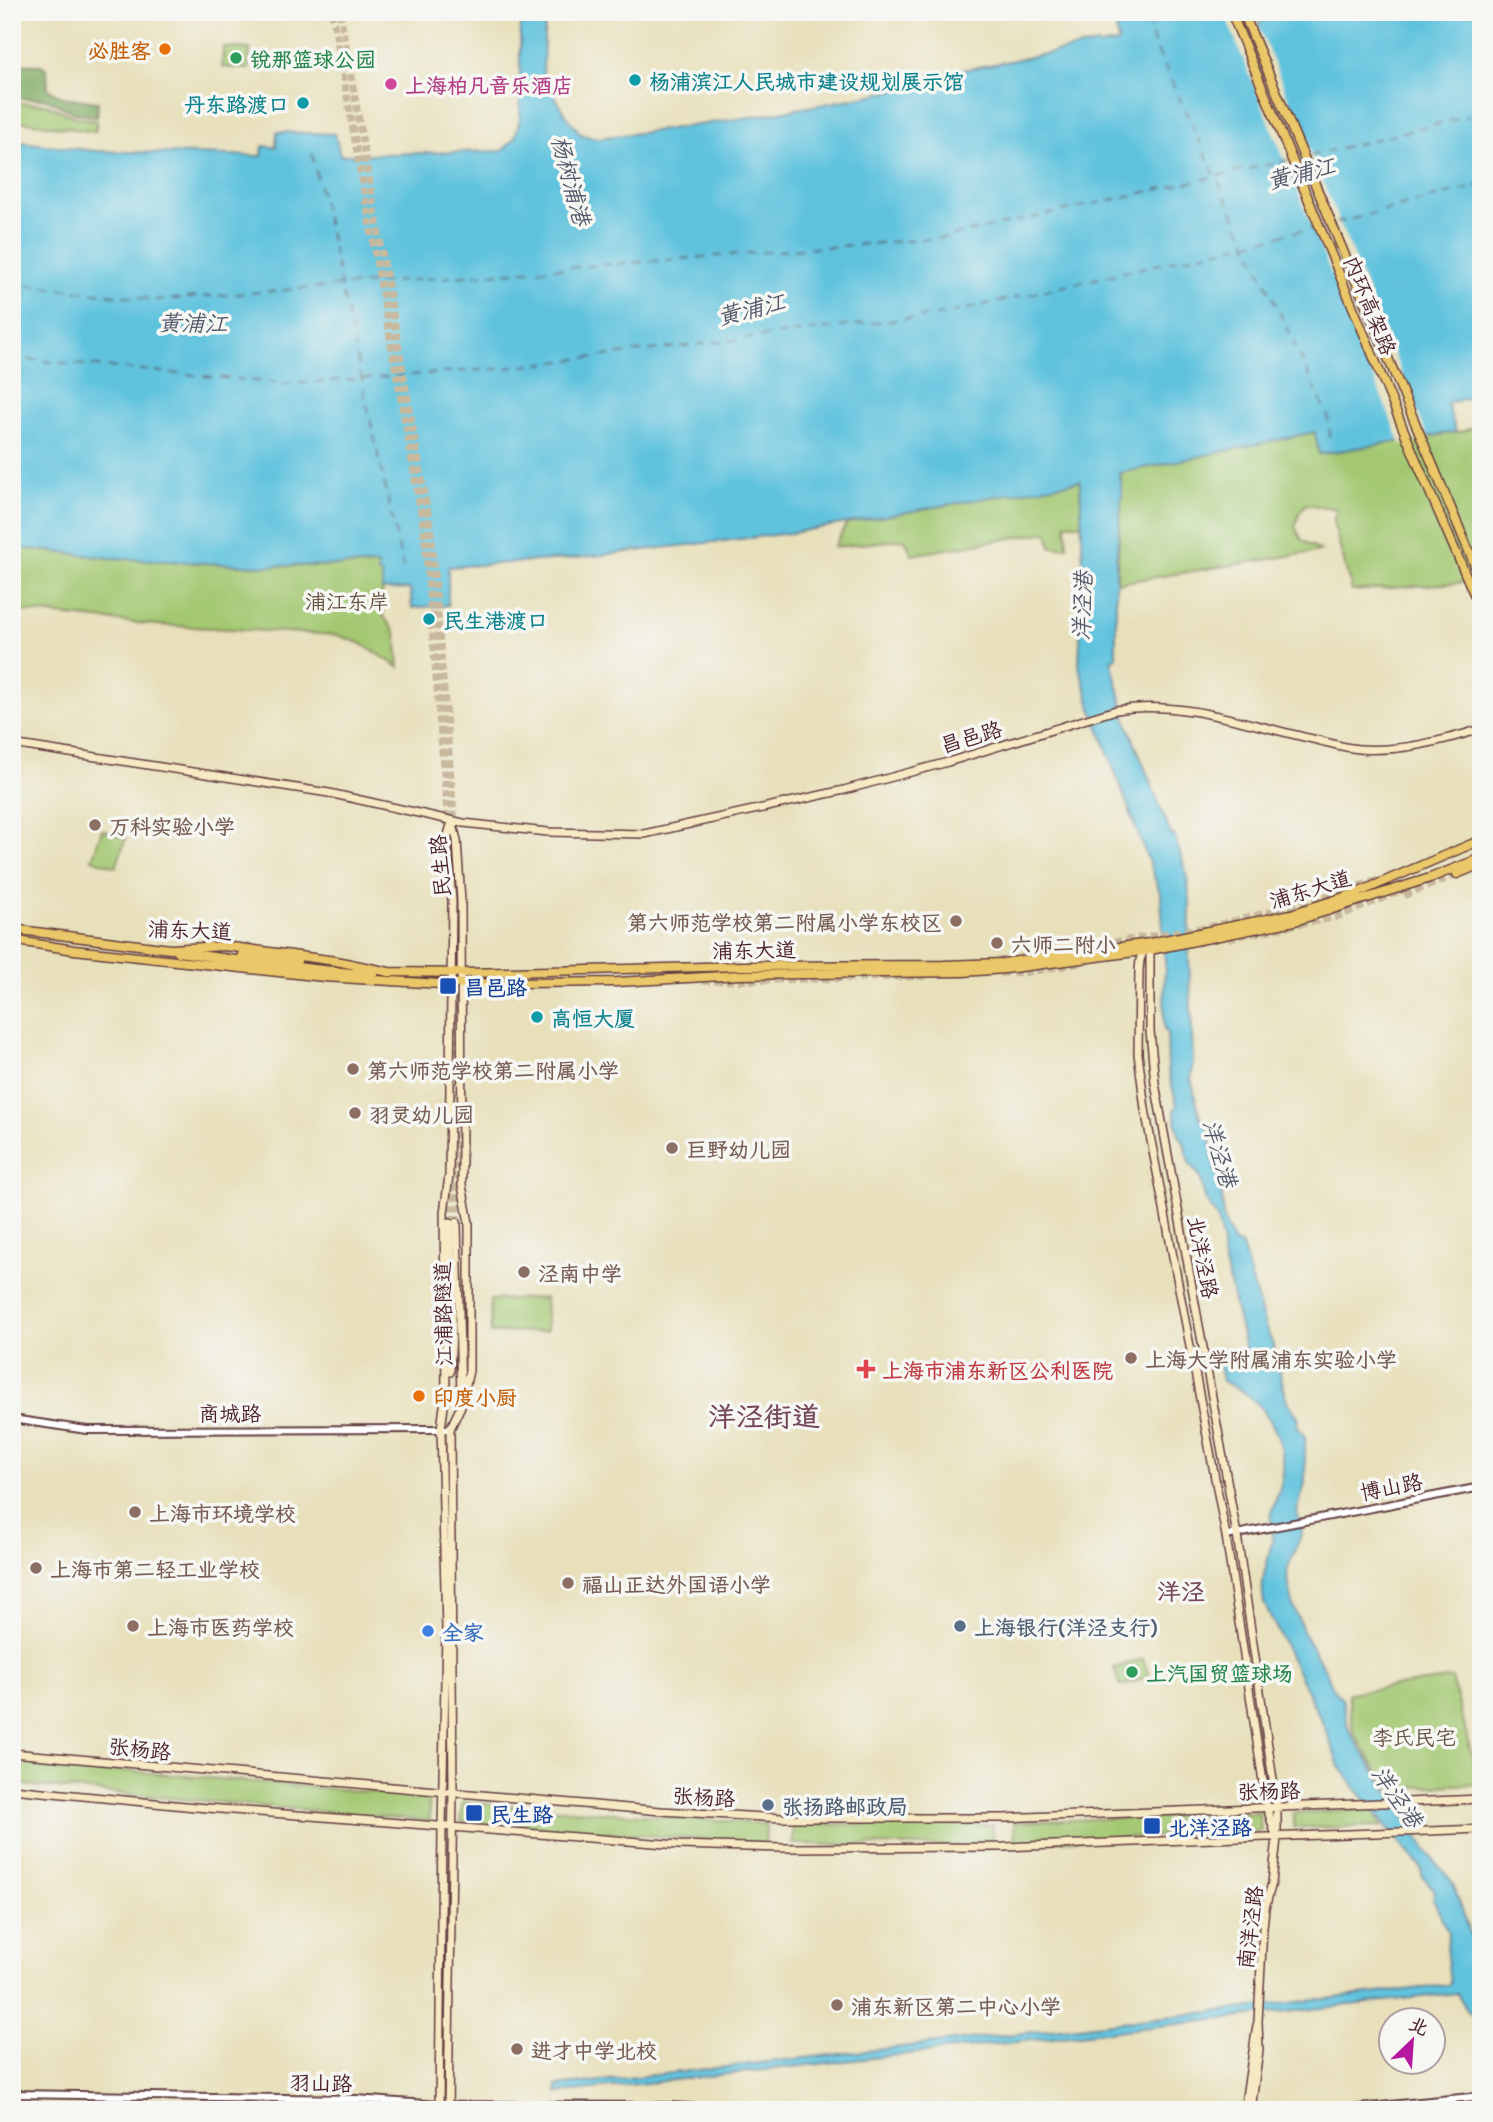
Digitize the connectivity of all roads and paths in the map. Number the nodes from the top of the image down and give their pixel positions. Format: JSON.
{"nodes":[{"id":1,"x":1231,"y":12,"type":"edge"},
{"id":2,"x":1243,"y":12,"type":"edge"},
{"id":3,"x":1481,"y":580,"type":"edge"},
{"id":4,"x":1481,"y":610,"type":"edge"},
{"id":5,"x":1481,"y":729,"type":"edge"},
{"id":6,"x":12,"y":744,"type":"edge"},
{"id":7,"x":452,"y":821,"type":"junction"},
{"id":8,"x":1481,"y":840,"type":"edge"},
{"id":9,"x":1481,"y":858,"type":"edge"},
{"id":10,"x":1481,"y":864,"type":"edge"},
{"id":11,"x":1457,"y":874,"type":"tunnel mouth"},
{"id":12,"x":12,"y":929,"type":"edge"},
{"id":13,"x":1198,"y":937,"type":"junction"},
{"id":14,"x":12,"y":940,"type":"edge"},
{"id":15,"x":1151,"y":947,"type":"junction"},
{"id":16,"x":170,"y":949,"type":"junction"},
{"id":17,"x":242,"y":955,"type":"tunnel mouth"},
{"id":18,"x":384,"y":971,"type":"junction"},
{"id":19,"x":456,"y":973,"type":"junction"},
{"id":20,"x":455,"y":984,"type":"junction"},
{"id":21,"x":446,"y":1391,"type":"junction"},
{"id":22,"x":461,"y":1406,"type":"junction"},
{"id":23,"x":12,"y":1419,"type":"edge"},
{"id":24,"x":446,"y":1429,"type":"junction"},
{"id":25,"x":1481,"y":1487,"type":"edge"},
{"id":26,"x":1237,"y":1535,"type":"junction"},
{"id":27,"x":1226,"y":1536,"type":"junction"},
{"id":28,"x":12,"y":1753,"type":"edge"},
{"id":29,"x":12,"y":1789,"type":"edge"},
{"id":30,"x":444,"y":1792,"type":"junction"},
{"id":31,"x":453,"y":1793,"type":"junction"},
{"id":32,"x":1481,"y":1799,"type":"edge"},
{"id":33,"x":1277,"y":1807,"type":"junction"},
{"id":34,"x":1267,"y":1808,"type":"junction"},
{"id":35,"x":442,"y":1827,"type":"junction"},
{"id":36,"x":451,"y":1829,"type":"junction"},
{"id":37,"x":1481,"y":1829,"type":"edge"},
{"id":38,"x":1277,"y":1838,"type":"junction"},
{"id":39,"x":1258,"y":2021,"type":"junction"},
{"id":40,"x":12,"y":2094,"type":"edge"},
{"id":41,"x":1481,"y":2096,"type":"edge"},
{"id":42,"x":440,"y":2107,"type":"edge"},
{"id":43,"x":448,"y":2107,"type":"edge"},
{"id":44,"x":755,"y":2110,"type":"edge"},
{"id":45,"x":1244,"y":2110,"type":"edge"},
{"id":46,"x":1251,"y":2110,"type":"edge"},
{"id":47,"x":1339,"y":2110,"type":"edge"}],
"edges":[{"from":1,"to":4,"type":"main road","name":"内环高架路"},
{"from":2,"to":3,"type":"main road","name":"内环高架路"},
{"from":5,"to":7,"type":"main road","name":"昌邑路"},
{"from":6,"to":7,"type":"main road","name":"昌邑路"},
{"from":7,"to":19,"type":"main road","name":"民生路"},
{"from":8,"to":13,"type":"main road","name":"浦东大道"},
{"from":9,"to":13,"type":"main road","name":"浦东大道"},
{"from":10,"to":11,"type":"main road"},
{"from":12,"to":16,"type":"main road","name":"浦东大道"},
{"from":13,"to":15,"type":"main road","name":"浦东大道"},
{"from":14,"to":20,"type":"main road","name":"浦东大道"},
{"from":15,"to":19,"type":"main road","name":"浦东大道"},
{"from":15,"to":20,"type":"main road","name":"浦东大道"},
{"from":15,"to":26,"type":"main road","name":"北洋泾路"},
{"from":15,"to":27,"type":"main road","name":"北洋泾路"},
{"from":16,"to":18,"type":"main road"},
{"from":16,"to":18,"type":"main road","name":"浦东大道"},
{"from":17,"to":18,"type":"main road"},
{"from":18,"to":19,"type":"main road","name":"浦东大道"},
{"from":19,"to":20,"type":"main road","name":"民生路"},
{"from":20,"to":21,"type":"main road","name":"民生路"},
{"from":20,"to":22,"type":"main road","name":"民生路"},
{"from":21,"to":22,"type":"main road","name":"江浦路隧道"},
{"from":21,"to":24,"type":"main road","name":"民生路"},
{"from":22,"to":24,"type":"main road","name":"民生路"},
{"from":23,"to":24,"type":"street","name":"商城路"},
{"from":24,"to":30,"type":"main road","name":"民生路"},
{"from":24,"to":31,"type":"main road","name":"民生路"},
{"from":25,"to":26,"type":"street","name":"博山路"},
{"from":26,"to":27,"type":"street","name":"博山路"},
{"from":26,"to":33,"type":"main road","name":"北洋泾路"},
{"from":27,"to":34,"type":"main road","name":"北洋泾路"},
{"from":28,"to":30,"type":"main road","name":"张杨路"},
{"from":29,"to":35,"type":"main road"},
{"from":30,"to":31,"type":"main road","name":"张杨路"},
{"from":30,"to":35,"type":"main road","name":"民生路"},
{"from":31,"to":34,"type":"main road","name":"张杨路"},
{"from":31,"to":36,"type":"main road","name":"民生路"},
{"from":32,"to":33,"type":"main road","name":"张杨路"},
{"from":33,"to":34,"type":"main road","name":"张杨路"},
{"from":33,"to":38,"type":"main road","name":"北洋泾路"},
{"from":34,"to":38,"type":"main road","name":"北洋泾路"},
{"from":35,"to":36,"type":"main road"},
{"from":35,"to":42,"type":"main road","name":"民生路"},
{"from":36,"to":38,"type":"main road"},
{"from":36,"to":43,"type":"main road","name":"民生路"},
{"from":37,"to":38,"type":"main road"},
{"from":38,"to":39,"type":"main road","name":"南洋泾路"},
{"from":39,"to":45,"type":"main road","name":"南洋泾路"},
{"from":39,"to":46,"type":"main road","name":"南洋泾路"},
{"from":40,"to":42,"type":"street","name":"羽山路"},
{"from":41,"to":47,"type":"street"},
{"from":42,"to":43,"type":"street","name":"羽山路"},
{"from":43,"to":44,"type":"street","name":"羽山路"}]}
